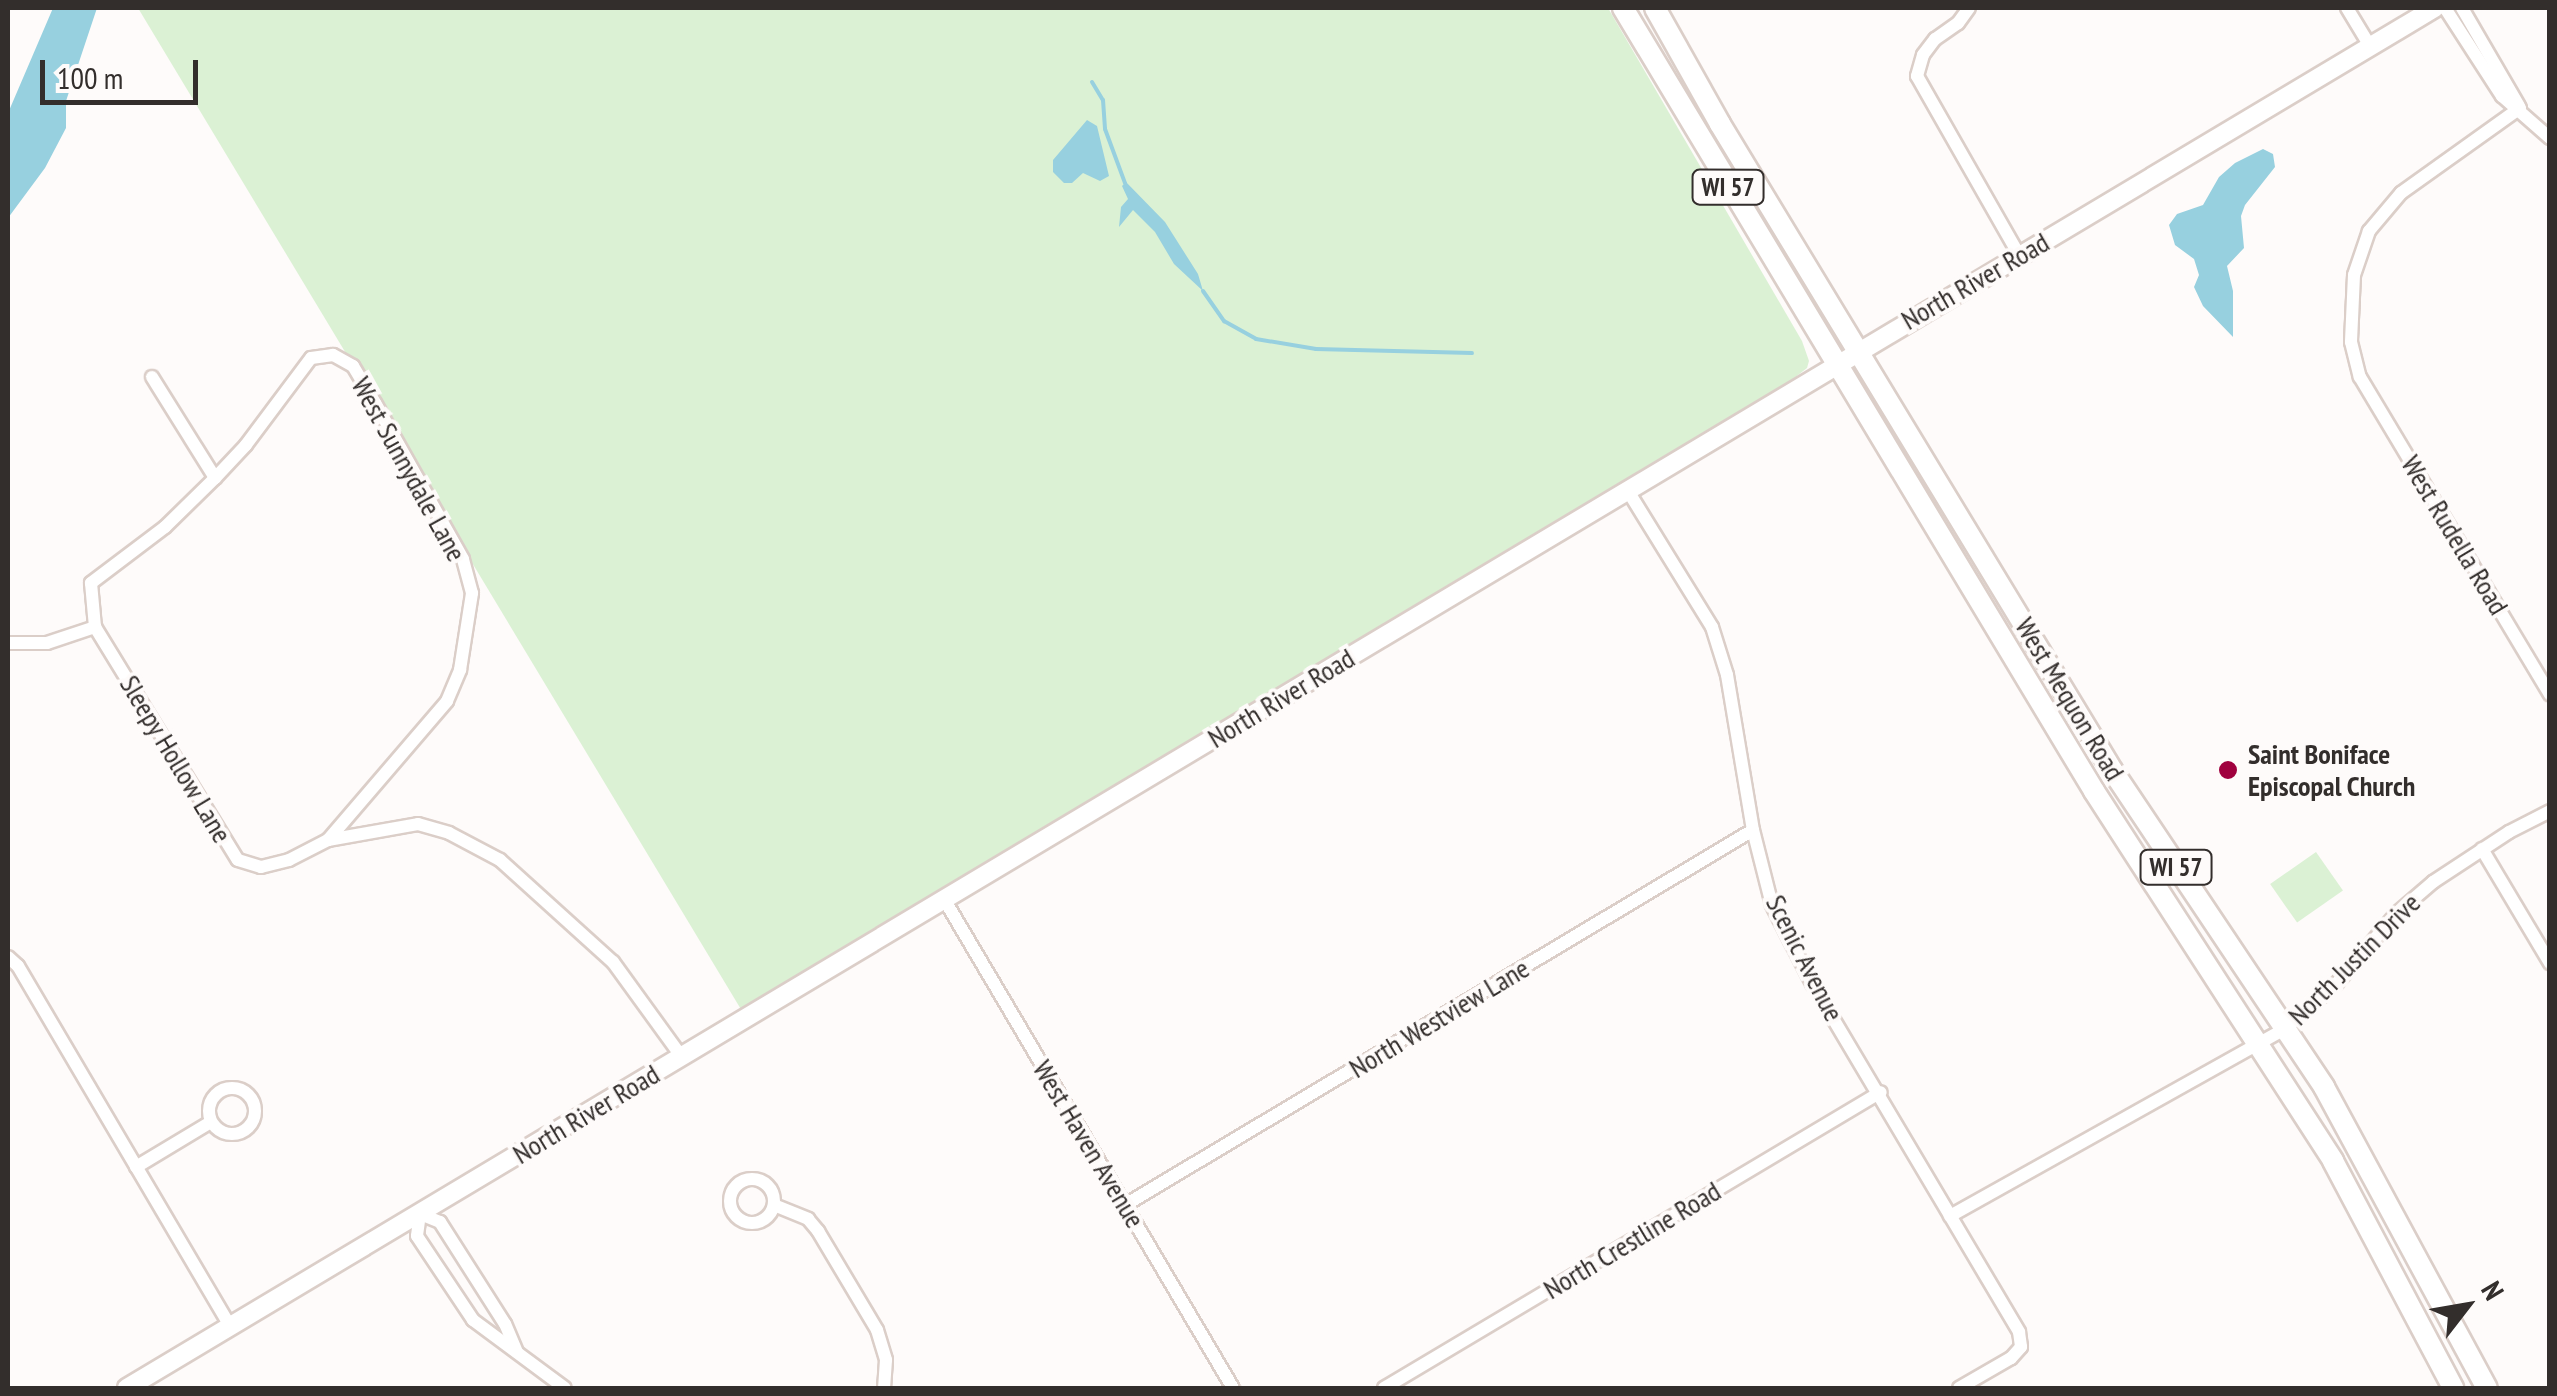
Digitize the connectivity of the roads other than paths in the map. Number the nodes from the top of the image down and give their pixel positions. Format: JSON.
{"nodes":[{"id":1,"x":1624,"y":8,"type":"edge"},
{"id":2,"x":1655,"y":8,"type":"edge"},
{"id":3,"x":1969,"y":8,"type":"edge"},
{"id":4,"x":2347,"y":8,"type":"edge"},
{"id":5,"x":2435,"y":8,"type":"edge"},
{"id":6,"x":2444,"y":8,"type":"edge"},
{"id":7,"x":2462,"y":8,"type":"edge"},
{"id":8,"x":2370,"y":46,"type":"junction"},
{"id":9,"x":2520,"y":108,"type":"junction"},
{"id":10,"x":2550,"y":138,"type":"edge"},
{"id":11,"x":1764,"y":248,"type":"junction"},
{"id":12,"x":2019,"y":255,"type":"junction"},
{"id":13,"x":1859,"y":348,"type":"junction"},
{"id":14,"x":1836,"y":363,"type":"junction"},
{"id":15,"x":152,"y":376,"type":"dead end"},
{"id":16,"x":1936,"y":476,"type":"junction"},
{"id":17,"x":215,"y":478,"type":"junction"},
{"id":18,"x":1628,"y":491,"type":"junction"},
{"id":19,"x":95,"y":627,"type":"junction"},
{"id":20,"x":8,"y":643,"type":"edge"},
{"id":21,"x":2550,"y":694,"type":"edge"},
{"id":22,"x":2550,"y":811,"type":"edge"},
{"id":23,"x":1753,"y":830,"type":"junction"},
{"id":24,"x":328,"y":840,"type":"junction"},
{"id":25,"x":2482,"y":848,"type":"junction"},
{"id":26,"x":944,"y":899,"type":"junction"},
{"id":27,"x":8,"y":957,"type":"edge"},
{"id":28,"x":2550,"y":962,"type":"edge"},
{"id":29,"x":2286,"y":1028,"type":"junction"},
{"id":30,"x":2260,"y":1044,"type":"junction"},
{"id":31,"x":681,"y":1056,"type":"junction"},
{"id":32,"x":1880,"y":1092,"type":"junction"},
{"id":33,"x":211,"y":1122,"type":"dead end"},
{"id":34,"x":136,"y":1167,"type":"junction"},
{"id":35,"x":1125,"y":1205,"type":"junction"},
{"id":36,"x":774,"y":1206,"type":"dead end"},
{"id":37,"x":420,"y":1214,"type":"junction"},
{"id":38,"x":1950,"y":1216,"type":"junction"},
{"id":39,"x":231,"y":1327,"type":"junction"},
{"id":40,"x":517,"y":1352,"type":"junction"},
{"id":41,"x":127,"y":1388,"type":"edge"},
{"id":42,"x":565,"y":1388,"type":"edge"},
{"id":43,"x":884,"y":1388,"type":"edge"},
{"id":44,"x":1232,"y":1388,"type":"edge"},
{"id":45,"x":1384,"y":1388,"type":"edge"},
{"id":46,"x":1959,"y":1388,"type":"edge"},
{"id":47,"x":2454,"y":1388,"type":"edge"},
{"id":48,"x":2487,"y":1388,"type":"edge"}],
"edges":[{"from":1,"to":11,"type":"main road","name":"West Mequon Road","number":"WI 57"},
{"from":2,"to":13,"type":"main road","name":"West Mequon Road","number":"WI 57"},
{"from":3,"to":12,"type":"street"},
{"from":4,"to":8,"type":"street"},
{"from":5,"to":8,"type":"street","name":"North River Road"},
{"from":6,"to":9,"type":"street"},
{"from":7,"to":9,"type":"street"},
{"from":8,"to":12,"type":"street","name":"North River Road"},
{"from":9,"to":10,"type":"street"},
{"from":9,"to":21,"type":"street","name":"West Rudella Road"},
{"from":11,"to":13,"type":"main road"},
{"from":11,"to":14,"type":"main road","name":"West Mequon Road","number":"WI 57"},
{"from":12,"to":13,"type":"street","name":"North River Road"},
{"from":13,"to":14,"type":"street","name":"North River Road"},
{"from":13,"to":16,"type":"main road","name":"West Mequon Road","number":"WI 57"},
{"from":14,"to":16,"type":"main road"},
{"from":14,"to":18,"type":"street","name":"North River Road"},
{"from":14,"to":30,"type":"main road","name":"West Mequon Road","number":"WI 57"},
{"from":15,"to":17,"type":"street"},
{"from":16,"to":29,"type":"main road","name":"West Mequon Road","number":"WI 57"},
{"from":17,"to":19,"type":"street"},
{"from":17,"to":24,"type":"street","name":"West Sunnydale Lane"},
{"from":18,"to":23,"type":"street","name":"Scenic Avenue"},
{"from":18,"to":26,"type":"street","name":"North River Road"},
{"from":19,"to":20,"type":"street"},
{"from":19,"to":24,"type":"street","name":"Sleepy Hollow Lane"},
{"from":22,"to":25,"type":"street","name":"North Justin Drive"},
{"from":23,"to":32,"type":"street","name":"Scenic Avenue"},
{"from":23,"to":35,"type":"street","name":"North Westview Lane"},
{"from":24,"to":31,"type":"street"},
{"from":25,"to":28,"type":"street"},
{"from":25,"to":29,"type":"street","name":"North Justin Drive"},
{"from":26,"to":31,"type":"street","name":"North River Road"},
{"from":26,"to":35,"type":"street","name":"West Haven Avenue"},
{"from":27,"to":34,"type":"street"},
{"from":29,"to":30,"type":"street","name":"North Justin Drive"},
{"from":29,"to":48,"type":"main road","name":"West Mequon Road","number":"WI 57"},
{"from":30,"to":38,"type":"street"},
{"from":30,"to":47,"type":"main road","name":"West Mequon Road","number":"WI 57"},
{"from":31,"to":37,"type":"street","name":"North River Road"},
{"from":32,"to":38,"type":"street","name":"Scenic Avenue"},
{"from":32,"to":45,"type":"street","name":"North Crestline Road"},
{"from":33,"to":34,"type":"street"},
{"from":34,"to":39,"type":"street"},
{"from":35,"to":44,"type":"street","name":"West Haven Avenue"},
{"from":36,"to":43,"type":"street"},
{"from":37,"to":39,"type":"street","name":"North River Road"},
{"from":37,"to":40,"type":"street"},
{"from":37,"to":40,"type":"street"},
{"from":38,"to":46,"type":"street","name":"Scenic Avenue"},
{"from":39,"to":41,"type":"street","name":"North River Road"},
{"from":40,"to":42,"type":"street"}]}
